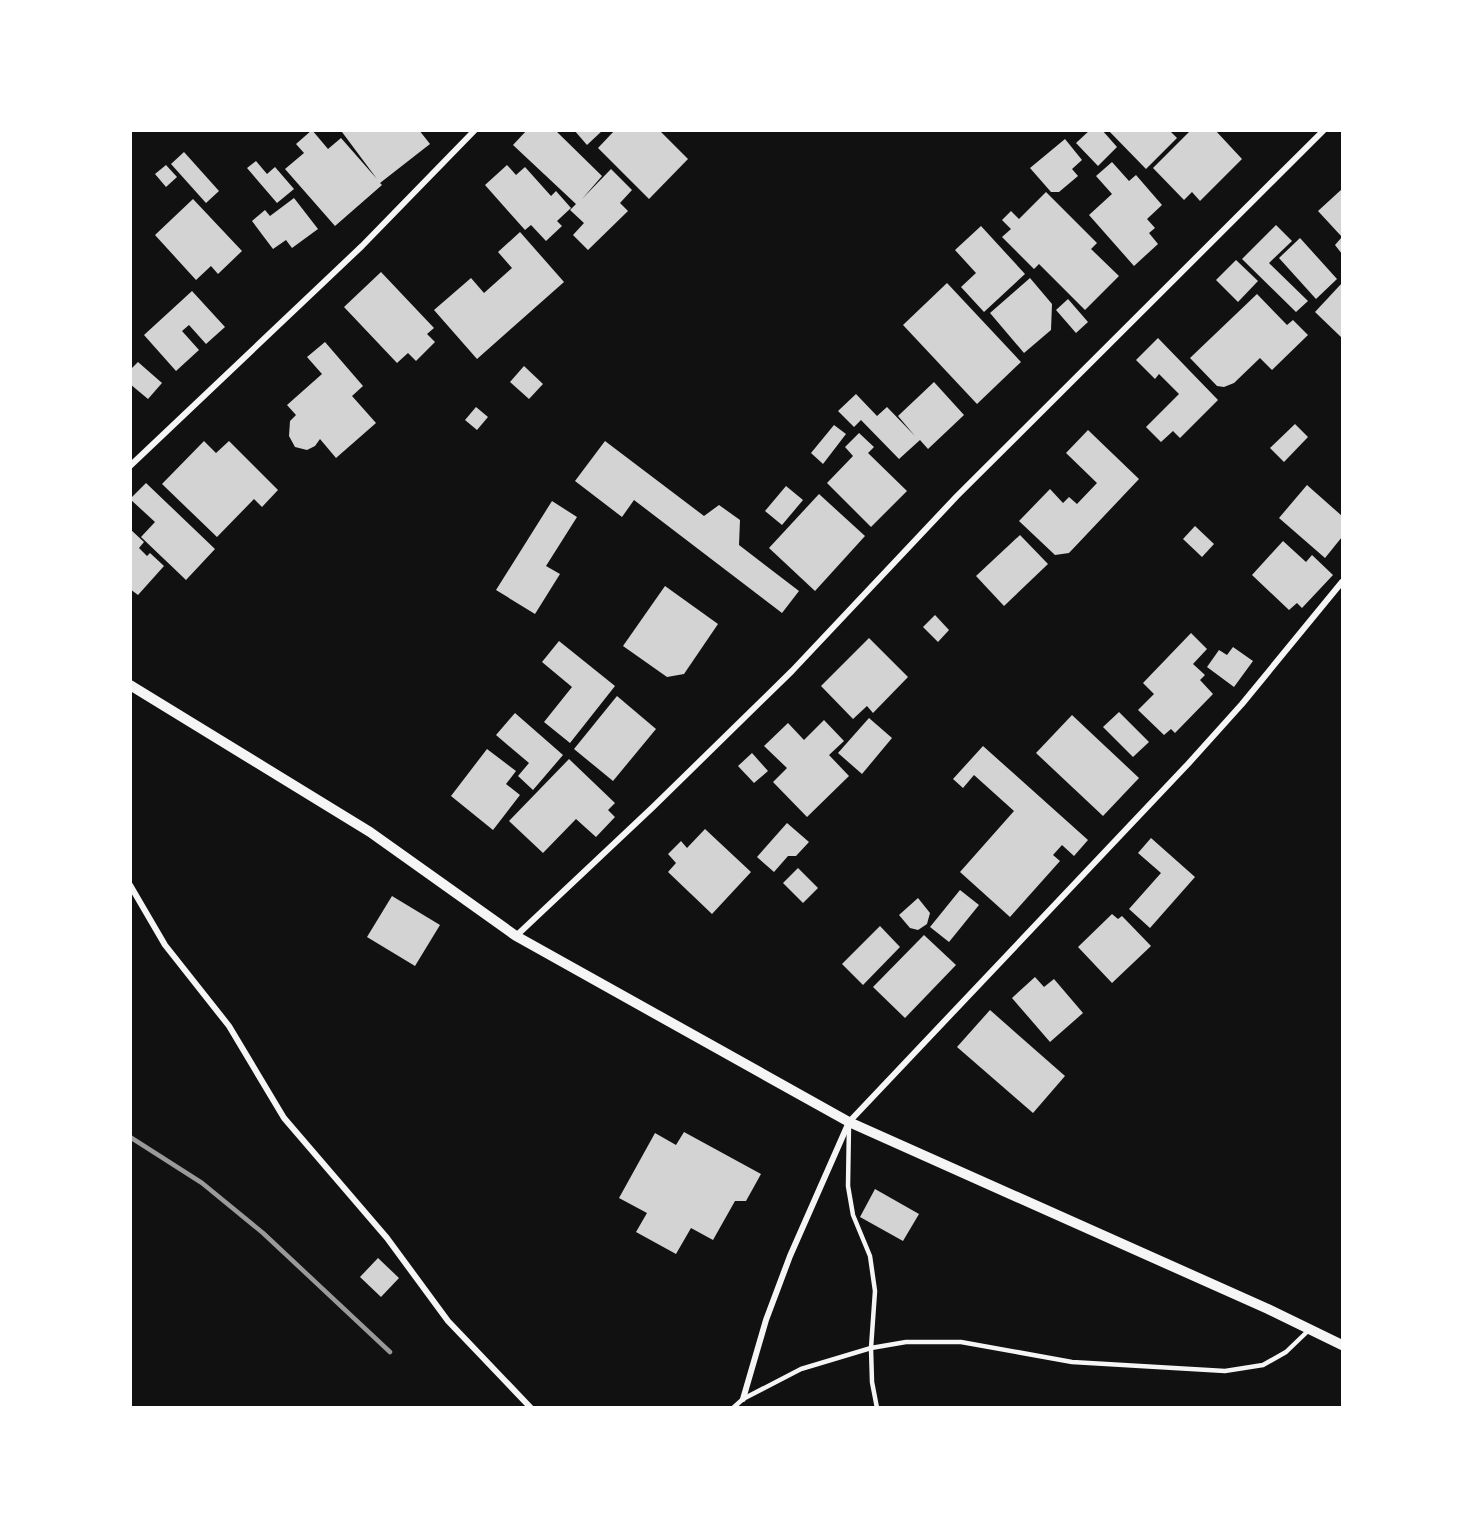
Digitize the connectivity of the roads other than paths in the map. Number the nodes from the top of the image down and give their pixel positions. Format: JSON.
{"nodes":[{"id":1,"x":475,"y":130,"type":"edge"},
{"id":2,"x":1324,"y":130,"type":"edge"},
{"id":3,"x":130,"y":466,"type":"edge"},
{"id":4,"x":1342,"y":582,"type":"edge"},
{"id":5,"x":130,"y":685,"type":"edge"},
{"id":6,"x":130,"y":885,"type":"edge"},
{"id":7,"x":516,"y":936,"type":"junction"},
{"id":8,"x":849,"y":1122,"type":"junction"},
{"id":9,"x":1310,"y":1329,"type":"junction"},
{"id":10,"x":1342,"y":1345,"type":"edge"},
{"id":11,"x":871,"y":1348,"type":"junction"},
{"id":12,"x":742,"y":1399,"type":"junction"},
{"id":13,"x":531,"y":1407,"type":"edge"},
{"id":14,"x":733,"y":1407,"type":"edge"},
{"id":15,"x":877,"y":1407,"type":"edge"}],
"edges":[{"from":1,"to":3,"type":"street"},
{"from":2,"to":7,"type":"street"},
{"from":4,"to":8,"type":"street"},
{"from":5,"to":7,"type":"street"},
{"from":6,"to":13,"type":"street"},
{"from":7,"to":8,"type":"street"},
{"from":8,"to":9,"type":"street"},
{"from":8,"to":11,"type":"lane"},
{"from":8,"to":12,"type":"street"},
{"from":9,"to":10,"type":"street"},
{"from":9,"to":11,"type":"lane"},
{"from":11,"to":12,"type":"lane"},
{"from":11,"to":15,"type":"lane"},
{"from":12,"to":14,"type":"lane"}]}
